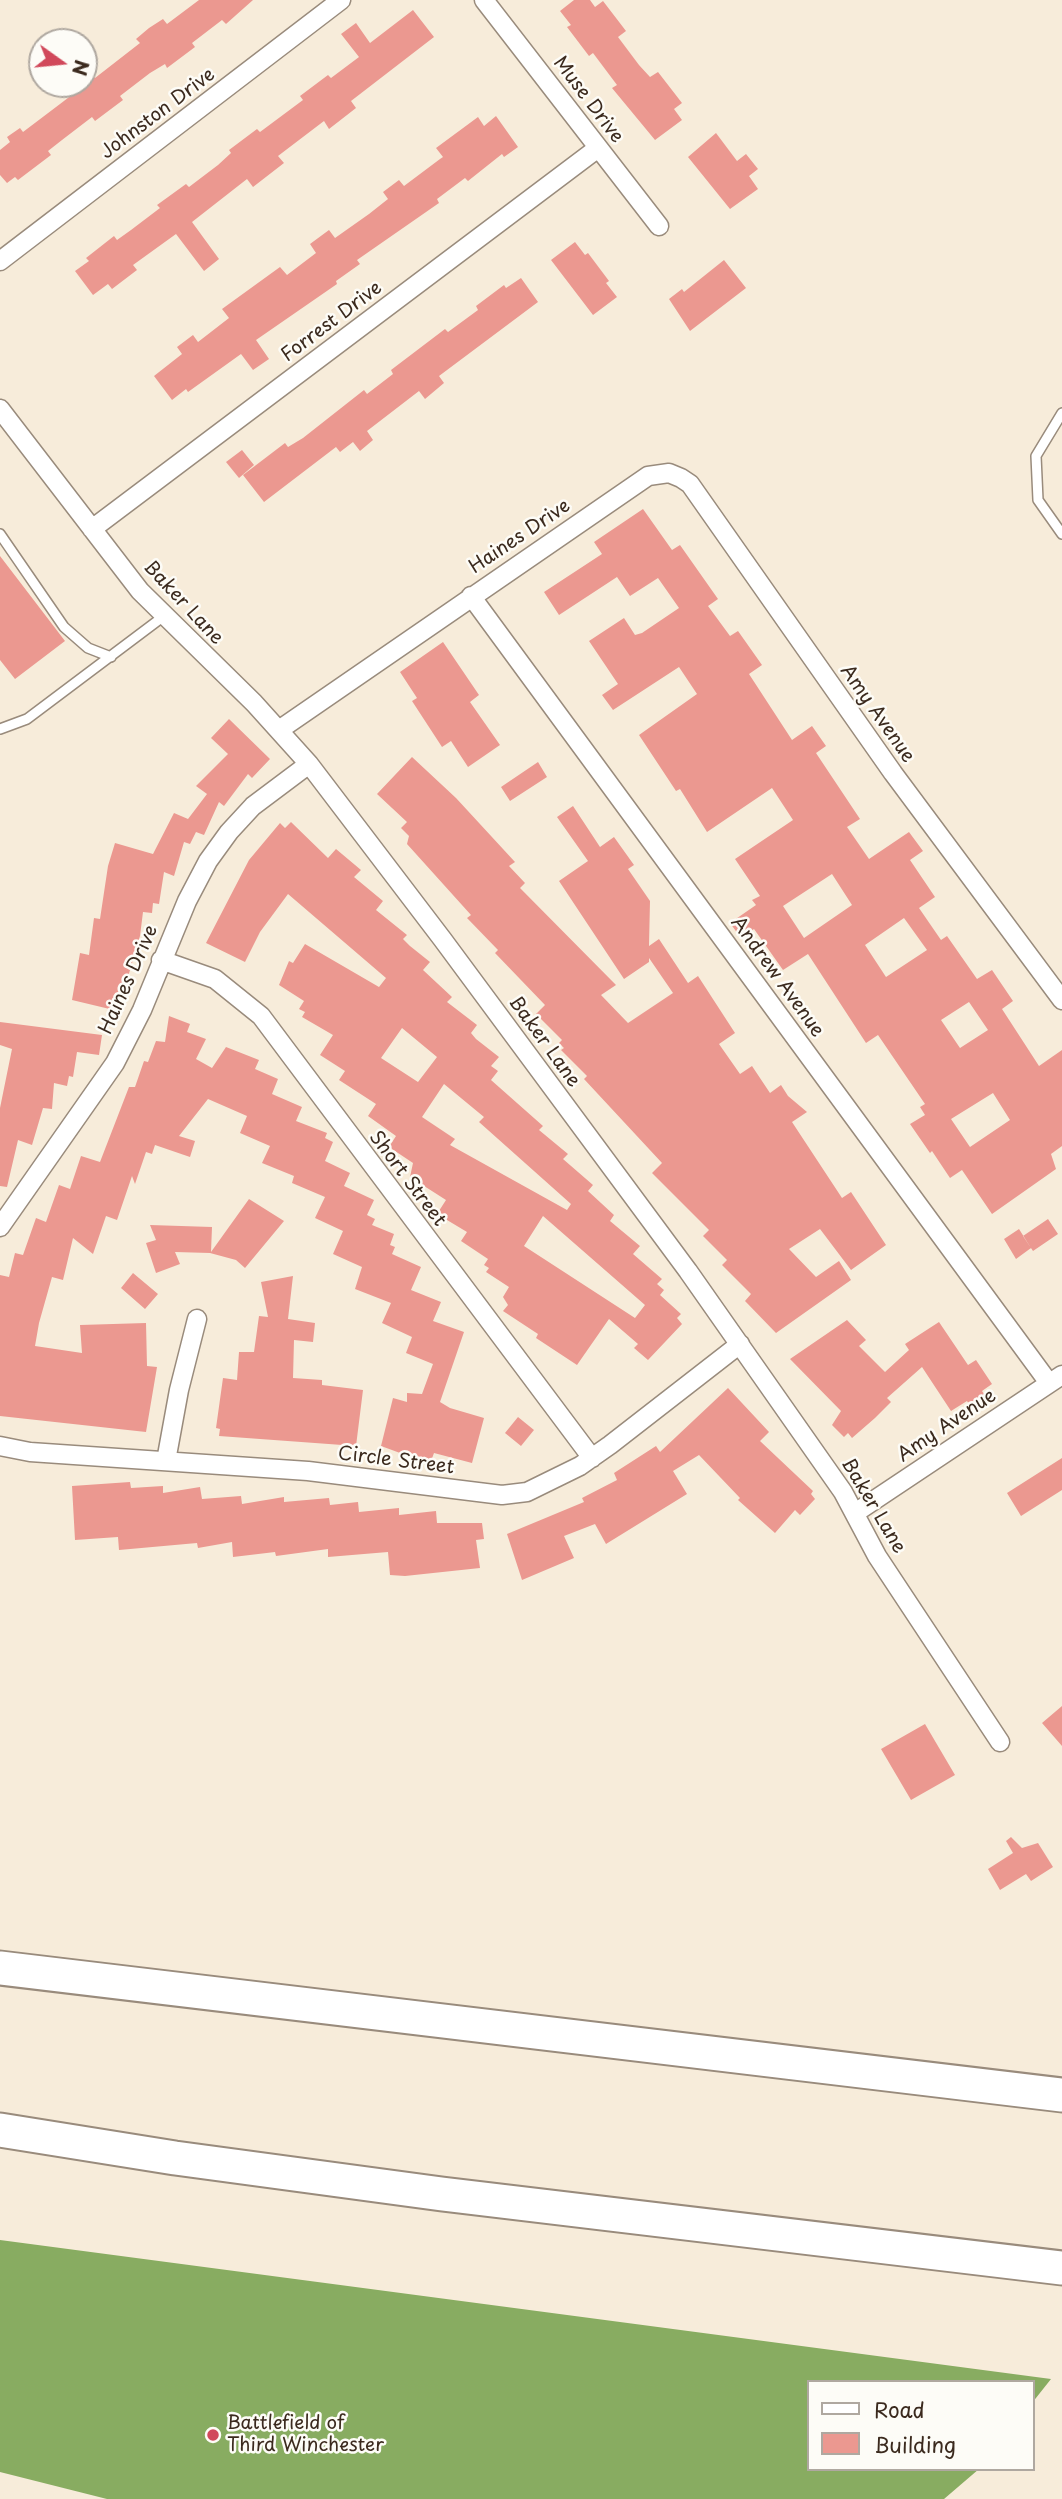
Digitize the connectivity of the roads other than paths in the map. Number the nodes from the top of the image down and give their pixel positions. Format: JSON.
{"nodes":[{"id":1,"x":341,"y":0,"type":"edge"},
{"id":2,"x":484,"y":0,"type":"edge"},
{"id":3,"x":598,"y":148,"type":"junction"},
{"id":4,"x":659,"y":226,"type":"dead end"},
{"id":5,"x":0,"y":261,"type":"edge"},
{"id":6,"x":0,"y":409,"type":"edge"},
{"id":7,"x":1062,"y":412,"type":"edge"},
{"id":8,"x":648,"y":476,"type":"joint"},
{"id":9,"x":92,"y":529,"type":"junction"},
{"id":10,"x":0,"y":534,"type":"edge"},
{"id":11,"x":1062,"y":534,"type":"edge"},
{"id":12,"x":471,"y":596,"type":"junction"},
{"id":13,"x":164,"y":617,"type":"junction"},
{"id":14,"x":111,"y":657,"type":"junction"},
{"id":15,"x":0,"y":729,"type":"edge"},
{"id":16,"x":279,"y":730,"type":"junction"},
{"id":17,"x":309,"y":764,"type":"junction"},
{"id":18,"x":161,"y":960,"type":"junction"},
{"id":19,"x":1062,"y":1000,"type":"edge"},
{"id":20,"x":0,"y":1227,"type":"edge"},
{"id":21,"x":197,"y":1319,"type":"dead end"},
{"id":22,"x":740,"y":1345,"type":"junction"},
{"id":23,"x":1056,"y":1379,"type":"edge"},
{"id":24,"x":0,"y":1446,"type":"edge"},
{"id":25,"x":592,"y":1458,"type":"junction"},
{"id":26,"x":166,"y":1461,"type":"junction"},
{"id":27,"x":855,"y":1513,"type":"junction"},
{"id":28,"x":1000,"y":1742,"type":"dead end"},
{"id":29,"x":0,"y":1968,"type":"edge"},
{"id":30,"x":1062,"y":2095,"type":"edge"},
{"id":31,"x":0,"y":2130,"type":"edge"},
{"id":32,"x":1062,"y":2268,"type":"edge"}],
"edges":[{"from":1,"to":5,"type":"street","name":"Johnston Drive"},
{"from":2,"to":3,"type":"street","name":"Muse Drive"},
{"from":3,"to":4,"type":"street","name":"Muse Drive"},
{"from":3,"to":9,"type":"street","name":"Forrest Drive"},
{"from":6,"to":9,"type":"street","name":"Baker Lane"},
{"from":7,"to":11,"type":"lane"},
{"from":8,"to":12,"type":"street","name":"Haines Drive"},
{"from":8,"to":19,"type":"street","name":"Amy Avenue"},
{"from":9,"to":13,"type":"street","name":"Baker Lane"},
{"from":10,"to":14,"type":"lane"},
{"from":12,"to":16,"type":"street","name":"Haines Drive"},
{"from":12,"to":23,"type":"street","name":"Andrew Avenue"},
{"from":13,"to":14,"type":"lane"},
{"from":13,"to":16,"type":"street","name":"Baker Lane"},
{"from":14,"to":15,"type":"lane"},
{"from":16,"to":17,"type":"street","name":"Baker Lane"},
{"from":17,"to":18,"type":"street","name":"Haines Drive"},
{"from":17,"to":22,"type":"street","name":"Baker Lane"},
{"from":18,"to":20,"type":"street","name":"Haines Drive"},
{"from":18,"to":25,"type":"street","name":"Short Street"},
{"from":21,"to":26,"type":"street"},
{"from":22,"to":25,"type":"street","name":"Circle Street"},
{"from":22,"to":27,"type":"street","name":"Baker Lane"},
{"from":23,"to":27,"type":"street","name":"Amy Avenue"},
{"from":24,"to":26,"type":"street","name":"Circle Street"},
{"from":25,"to":26,"type":"street","name":"Circle Street"},
{"from":27,"to":28,"type":"street","name":"Baker Lane"},
{"from":29,"to":30,"type":"highway"},
{"from":31,"to":32,"type":"highway"}]}
